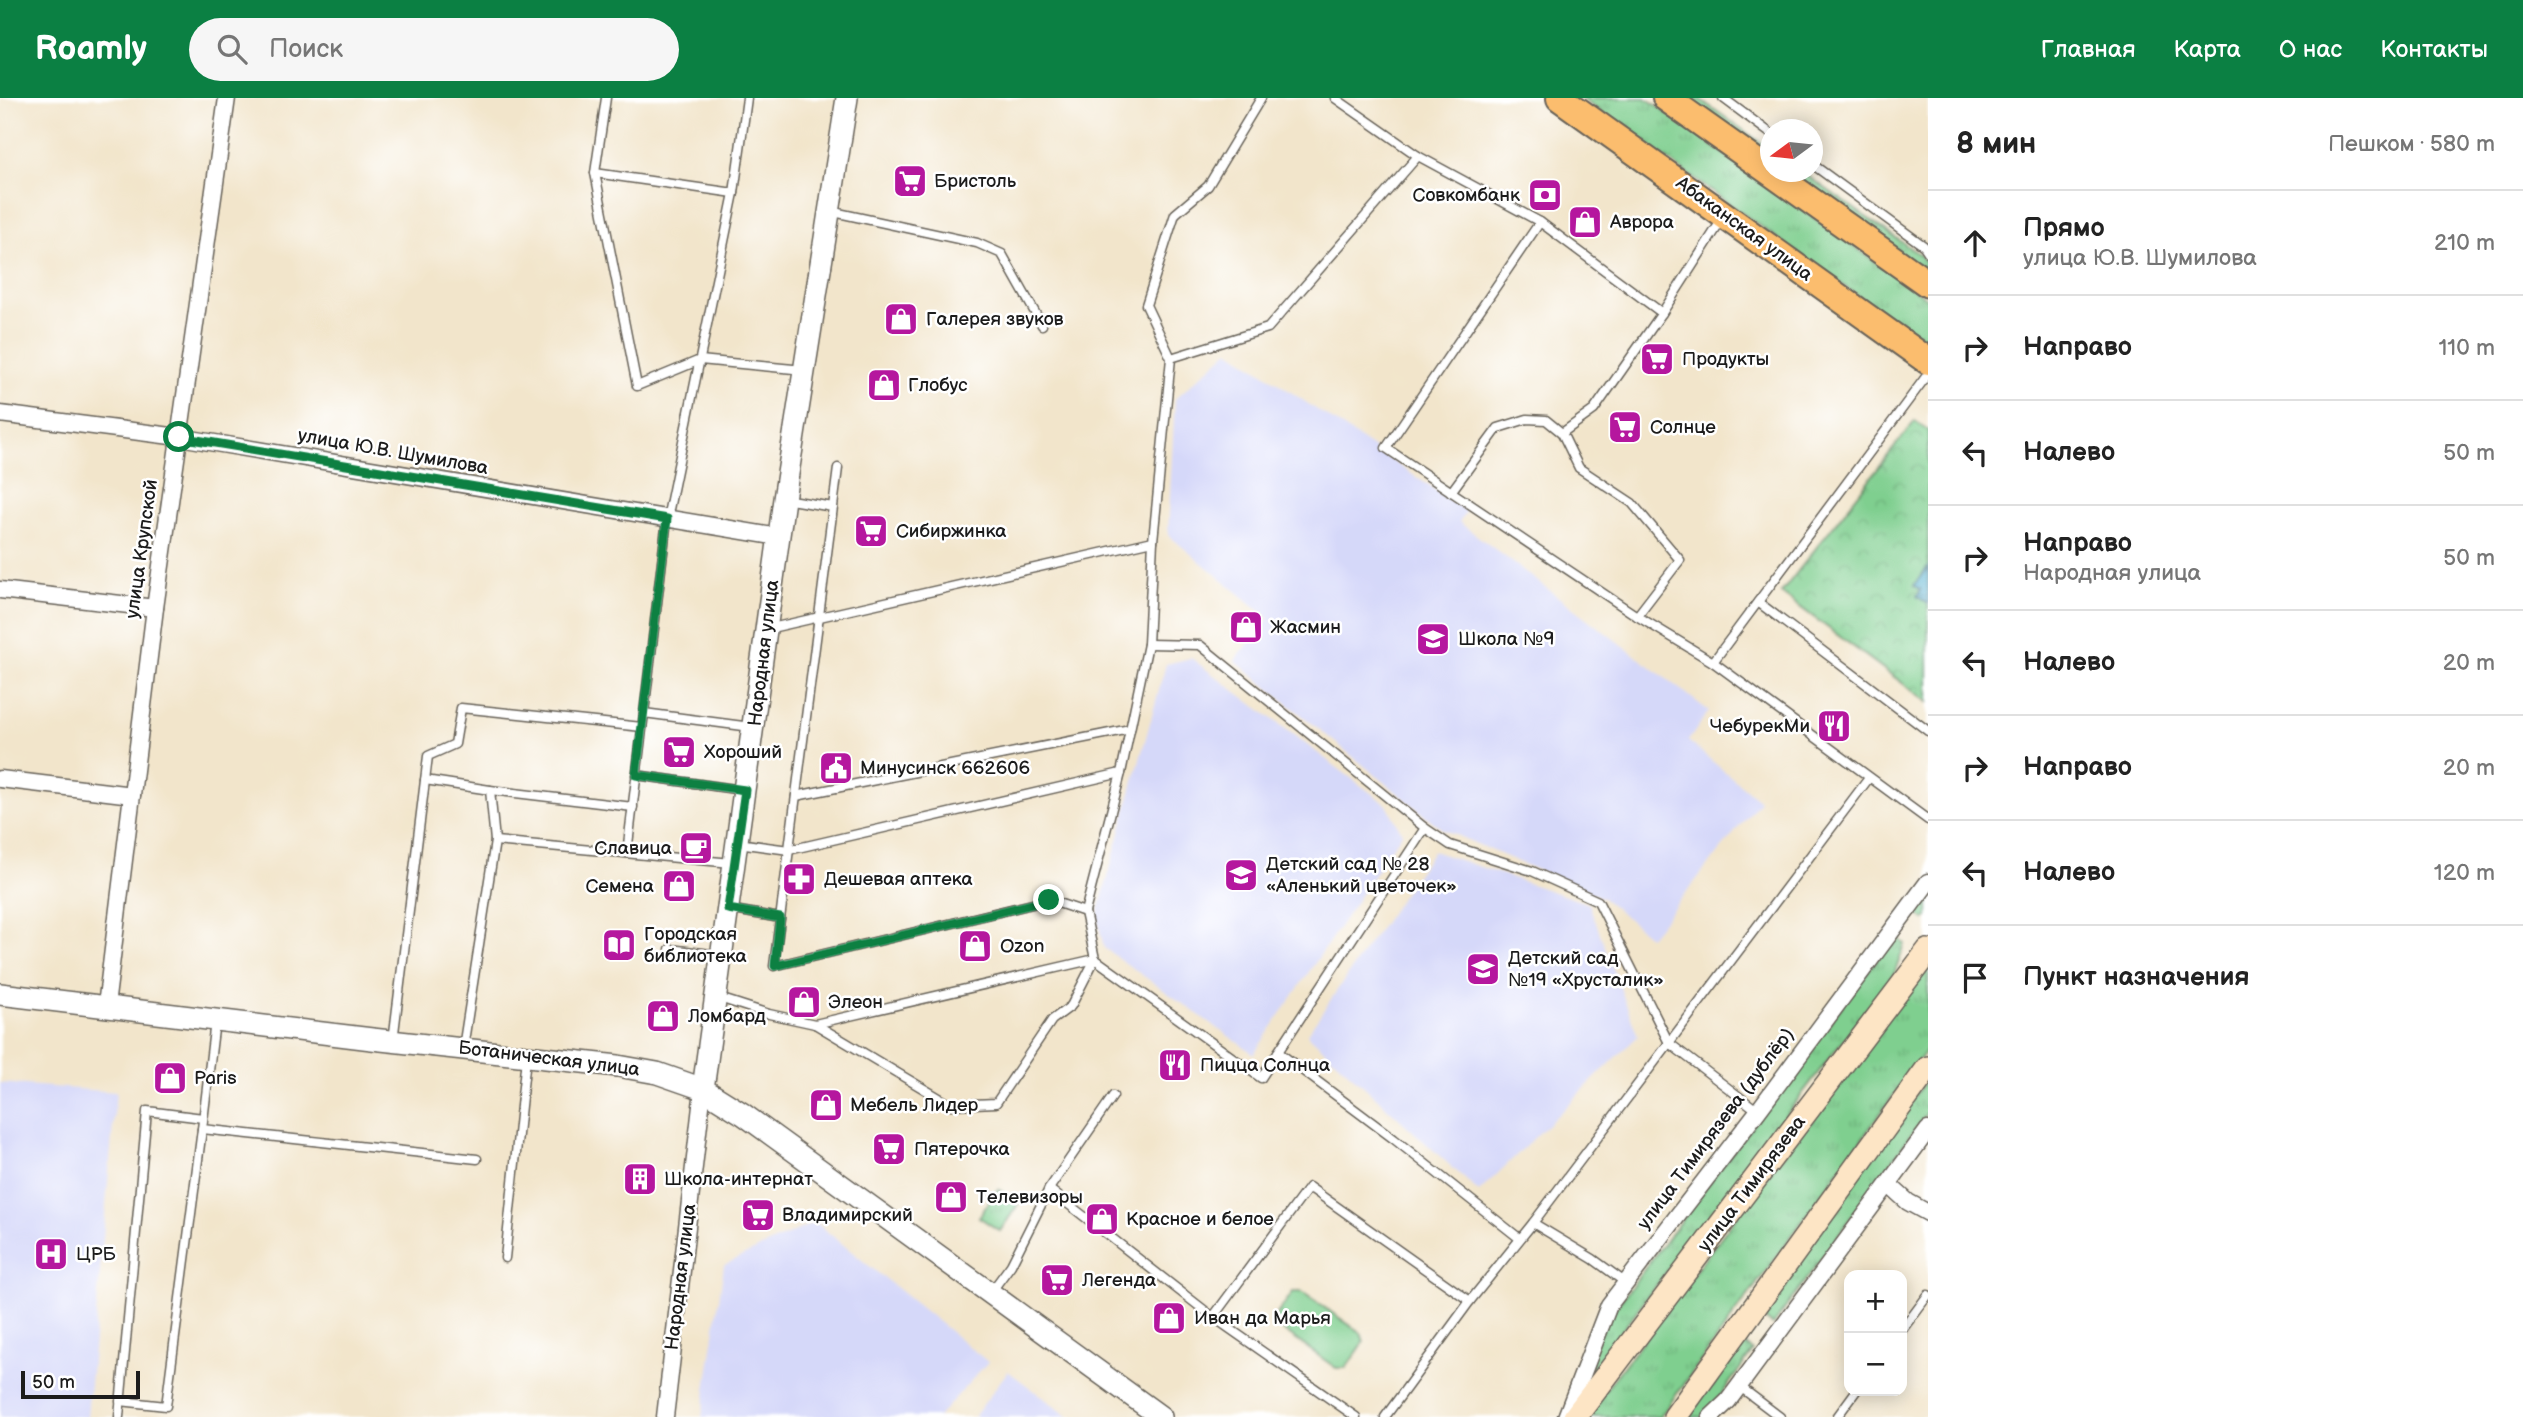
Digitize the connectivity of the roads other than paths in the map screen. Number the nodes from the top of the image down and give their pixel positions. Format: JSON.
{"nodes":[{"id":1,"x":227,"y":98,"type":"edge"},
{"id":2,"x":606,"y":98,"type":"edge"},
{"id":3,"x":747,"y":98,"type":"edge"},
{"id":4,"x":847,"y":98,"type":"edge"},
{"id":5,"x":1261,"y":98,"type":"edge"},
{"id":6,"x":1335,"y":98,"type":"edge"},
{"id":7,"x":1560,"y":98,"type":"edge"},
{"id":8,"x":1666,"y":98,"type":"edge"},
{"id":9,"x":1723,"y":98,"type":"edge"},
{"id":10,"x":1760,"y":126,"type":"edge"},
{"id":11,"x":1418,"y":156,"type":"junction"},
{"id":12,"x":1823,"y":172,"type":"edge"},
{"id":13,"x":596,"y":173,"type":"junction"},
{"id":14,"x":734,"y":193,"type":"junction"},
{"id":15,"x":829,"y":211,"type":"junction"},
{"id":16,"x":1725,"y":216,"type":"junction"},
{"id":17,"x":1540,"y":222,"type":"junction"},
{"id":18,"x":1928,"y":252,"type":"edge"},
{"id":19,"x":1928,"y":285,"type":"edge"},
{"id":20,"x":1662,"y":313,"type":"junction"},
{"id":21,"x":1042,"y":325,"type":"dead end"},
{"id":22,"x":1171,"y":358,"type":"junction"},
{"id":23,"x":700,"y":360,"type":"junction"},
{"id":24,"x":1928,"y":361,"type":"edge"},
{"id":25,"x":804,"y":370,"type":"junction"},
{"id":26,"x":1928,"y":374,"type":"edge"},
{"id":27,"x":0,"y":414,"type":"edge"},
{"id":28,"x":1562,"y":433,"type":"junction"},
{"id":29,"x":179,"y":437,"type":"junction"},
{"id":30,"x":838,"y":468,"type":"dead end"},
{"id":31,"x":1451,"y":492,"type":"junction"},
{"id":32,"x":784,"y":499,"type":"junction"},
{"id":33,"x":834,"y":507,"type":"junction"},
{"id":34,"x":667,"y":519,"type":"junction"},
{"id":35,"x":779,"y":537,"type":"junction"},
{"id":36,"x":1153,"y":541,"type":"junction"},
{"id":37,"x":0,"y":590,"type":"edge"},
{"id":38,"x":1758,"y":602,"type":"junction"},
{"id":39,"x":155,"y":608,"type":"junction"},
{"id":40,"x":1637,"y":616,"type":"junction"},
{"id":41,"x":820,"y":617,"type":"junction"},
{"id":42,"x":767,"y":629,"type":"junction"},
{"id":43,"x":1148,"y":644,"type":"junction"},
{"id":44,"x":1713,"y":662,"type":"junction"},
{"id":45,"x":644,"y":713,"type":"junction"},
{"id":46,"x":642,"y":727,"type":"junction"},
{"id":47,"x":754,"y":728,"type":"junction"},
{"id":48,"x":1130,"y":729,"type":"junction"},
{"id":49,"x":1928,"y":731,"type":"edge"},
{"id":50,"x":1121,"y":773,"type":"junction"},
{"id":51,"x":636,"y":775,"type":"junction"},
{"id":52,"x":1869,"y":778,"type":"junction"},
{"id":53,"x":0,"y":779,"type":"edge"},
{"id":54,"x":425,"y":780,"type":"junction"},
{"id":55,"x":490,"y":790,"type":"junction"},
{"id":56,"x":745,"y":790,"type":"junction"},
{"id":57,"x":132,"y":795,"type":"junction"},
{"id":58,"x":796,"y":796,"type":"junction"},
{"id":59,"x":633,"y":807,"type":"junction"},
{"id":60,"x":1928,"y":820,"type":"edge"},
{"id":61,"x":1425,"y":828,"type":"junction"},
{"id":62,"x":495,"y":841,"type":"junction"},
{"id":63,"x":789,"y":850,"type":"junction"},
{"id":64,"x":627,"y":853,"type":"junction"},
{"id":65,"x":736,"y":853,"type":"junction"},
{"id":66,"x":1928,"y":882,"type":"edge"},
{"id":67,"x":728,"y":909,"type":"junction"},
{"id":68,"x":1085,"y":912,"type":"junction"},
{"id":69,"x":780,"y":918,"type":"junction"},
{"id":70,"x":670,"y":949,"type":"dead end"},
{"id":71,"x":1928,"y":951,"type":"edge"},
{"id":72,"x":722,"y":955,"type":"junction"},
{"id":73,"x":1095,"y":960,"type":"junction"},
{"id":74,"x":0,"y":994,"type":"edge"},
{"id":75,"x":716,"y":997,"type":"junction"},
{"id":76,"x":106,"y":1006,"type":"junction"},
{"id":77,"x":215,"y":1020,"type":"junction"},
{"id":78,"x":815,"y":1024,"type":"junction"},
{"id":79,"x":393,"y":1041,"type":"junction"},
{"id":80,"x":1669,"y":1043,"type":"junction"},
{"id":81,"x":463,"y":1049,"type":"junction"},
{"id":82,"x":1278,"y":1052,"type":"junction"},
{"id":83,"x":526,"y":1055,"type":"junction"},
{"id":84,"x":1928,"y":1068,"type":"edge"},
{"id":85,"x":703,"y":1089,"type":"junction"},
{"id":86,"x":1114,"y":1096,"type":"dead end"},
{"id":87,"x":1758,"y":1111,"type":"junction"},
{"id":88,"x":203,"y":1118,"type":"junction"},
{"id":89,"x":202,"y":1129,"type":"junction"},
{"id":90,"x":1928,"y":1130,"type":"edge"},
{"id":91,"x":477,"y":1159,"type":"dead end"},
{"id":92,"x":1888,"y":1185,"type":"junction"},
{"id":93,"x":1049,"y":1189,"type":"junction"},
{"id":94,"x":1928,"y":1213,"type":"edge"},
{"id":95,"x":1533,"y":1223,"type":"junction"},
{"id":96,"x":1519,"y":1238,"type":"junction"},
{"id":97,"x":505,"y":1258,"type":"dead end"},
{"id":98,"x":1626,"y":1283,"type":"junction"},
{"id":99,"x":989,"y":1294,"type":"junction"},
{"id":100,"x":1928,"y":1295,"type":"edge"},
{"id":101,"x":1470,"y":1301,"type":"junction"},
{"id":102,"x":1213,"y":1317,"type":"junction"},
{"id":103,"x":1907,"y":1323,"type":"edge"},
{"id":104,"x":1739,"y":1386,"type":"junction"},
{"id":105,"x":1852,"y":1396,"type":"edge"},
{"id":106,"x":120,"y":1401,"type":"junction"},
{"id":107,"x":119,"y":1417,"type":"edge"},
{"id":108,"x":665,"y":1417,"type":"edge"},
{"id":109,"x":1161,"y":1417,"type":"edge"},
{"id":110,"x":1356,"y":1417,"type":"edge"},
{"id":111,"x":1385,"y":1417,"type":"edge"},
{"id":112,"x":1566,"y":1417,"type":"edge"},
{"id":113,"x":1575,"y":1417,"type":"edge"},
{"id":114,"x":1675,"y":1417,"type":"edge"},
{"id":115,"x":1711,"y":1417,"type":"edge"},
{"id":116,"x":1780,"y":1417,"type":"edge"},
{"id":117,"x":1837,"y":1417,"type":"edge"}],
"edges":[{"from":1,"to":29,"type":"street","name":"улица Крупской"},
{"from":2,"to":13,"type":"lane"},
{"from":3,"to":14,"type":"lane"},
{"from":4,"to":15,"type":"street","name":"Народная улица"},
{"from":5,"to":22,"type":"lane"},
{"from":6,"to":11,"type":"lane"},
{"from":7,"to":16,"type":"main road","name":"Абаканская улица"},
{"from":8,"to":19,"type":"main road"},
{"from":9,"to":10,"type":"lane"},
{"from":11,"to":17,"type":"lane"},
{"from":11,"to":22,"type":"lane"},
{"from":12,"to":18,"type":"lane"},
{"from":13,"to":14,"type":"lane"},
{"from":13,"to":23,"type":"lane"},
{"from":14,"to":23,"type":"lane"},
{"from":15,"to":21,"type":"lane"},
{"from":15,"to":25,"type":"street","name":"Народная улица"},
{"from":16,"to":20,"type":"lane"},
{"from":16,"to":24,"type":"main road","name":"Абаканская улица"},
{"from":17,"to":20,"type":"lane"},
{"from":17,"to":31,"type":"lane"},
{"from":20,"to":28,"type":"lane"},
{"from":22,"to":36,"type":"lane"},
{"from":23,"to":25,"type":"lane"},
{"from":23,"to":34,"type":"lane"},
{"from":25,"to":32,"type":"street","name":"Народная улица"},
{"from":26,"to":38,"type":"lane"},
{"from":27,"to":29,"type":"street","name":"улица Ю.В. Шумилова"},
{"from":28,"to":31,"type":"lane"},
{"from":28,"to":40,"type":"lane"},
{"from":29,"to":34,"type":"street","name":"улица Ю.В. Шумилова"},
{"from":29,"to":39,"type":"street","name":"улица Крупской"},
{"from":30,"to":33,"type":"lane"},
{"from":31,"to":40,"type":"lane"},
{"from":32,"to":33,"type":"lane"},
{"from":32,"to":35,"type":"street","name":"Народная улица"},
{"from":33,"to":41,"type":"lane"},
{"from":34,"to":35,"type":"street","name":"улица Ю.В. Шумилова"},
{"from":34,"to":45,"type":"lane"},
{"from":35,"to":42,"type":"street","name":"Народная улица"},
{"from":36,"to":41,"type":"lane"},
{"from":36,"to":43,"type":"lane"},
{"from":37,"to":39,"type":"street"},
{"from":38,"to":44,"type":"lane"},
{"from":38,"to":49,"type":"lane"},
{"from":39,"to":57,"type":"street","name":"улица Крупской"},
{"from":40,"to":44,"type":"lane"},
{"from":41,"to":42,"type":"lane"},
{"from":41,"to":58,"type":"lane"},
{"from":42,"to":47,"type":"street","name":"Народная улица"},
{"from":43,"to":48,"type":"lane"},
{"from":43,"to":61,"type":"lane"},
{"from":44,"to":52,"type":"lane"},
{"from":45,"to":46,"type":"lane"},
{"from":45,"to":47,"type":"lane"},
{"from":46,"to":51,"type":"lane"},
{"from":46,"to":54,"type":"lane"},
{"from":47,"to":56,"type":"street","name":"Народная улица"},
{"from":48,"to":50,"type":"lane"},
{"from":48,"to":58,"type":"lane"},
{"from":50,"to":63,"type":"lane"},
{"from":50,"to":68,"type":"lane"},
{"from":51,"to":56,"type":"lane"},
{"from":51,"to":59,"type":"lane"},
{"from":52,"to":60,"type":"lane"},
{"from":52,"to":80,"type":"lane"},
{"from":53,"to":57,"type":"street"},
{"from":54,"to":55,"type":"lane"},
{"from":54,"to":79,"type":"lane"},
{"from":55,"to":59,"type":"lane"},
{"from":55,"to":62,"type":"lane"},
{"from":56,"to":65,"type":"street","name":"Народная улица"},
{"from":57,"to":76,"type":"street","name":"улица Крупской"},
{"from":58,"to":63,"type":"lane"},
{"from":59,"to":64,"type":"lane"},
{"from":61,"to":80,"type":"lane"},
{"from":61,"to":82,"type":"lane"},
{"from":62,"to":64,"type":"lane"},
{"from":62,"to":81,"type":"lane"},
{"from":63,"to":65,"type":"lane"},
{"from":63,"to":69,"type":"lane"},
{"from":64,"to":65,"type":"lane"},
{"from":65,"to":67,"type":"street","name":"Народная улица"},
{"from":66,"to":87,"type":"street","name":"улица Тимирязева (дублёр)"},
{"from":67,"to":69,"type":"lane"},
{"from":67,"to":72,"type":"street","name":"Народная улица"},
{"from":68,"to":69,"type":"lane"},
{"from":68,"to":73,"type":"lane"},
{"from":70,"to":72,"type":"lane"},
{"from":71,"to":113,"type":"main road","name":"улица Тимирязева"},
{"from":72,"to":75,"type":"street","name":"Народная улица"},
{"from":73,"to":78,"type":"lane"},
{"from":73,"to":78,"type":"lane"},
{"from":73,"to":82,"type":"lane"},
{"from":74,"to":76,"type":"street","name":"Ботаническая улица"},
{"from":75,"to":78,"type":"lane"},
{"from":75,"to":85,"type":"street","name":"Народная улица"},
{"from":76,"to":77,"type":"street","name":"Ботаническая улица"},
{"from":77,"to":79,"type":"street","name":"Ботаническая улица"},
{"from":77,"to":88,"type":"lane"},
{"from":79,"to":81,"type":"street","name":"Ботаническая улица"},
{"from":80,"to":87,"type":"lane"},
{"from":80,"to":95,"type":"lane"},
{"from":81,"to":83,"type":"street","name":"Ботаническая улица"},
{"from":82,"to":96,"type":"lane"},
{"from":83,"to":85,"type":"street","name":"Ботаническая улица"},
{"from":83,"to":97,"type":"lane"},
{"from":84,"to":114,"type":"main road"},
{"from":85,"to":99,"type":"street","name":"Ботаническая улица"},
{"from":85,"to":108,"type":"street","name":"Народная улица"},
{"from":86,"to":93,"type":"lane"},
{"from":87,"to":98,"type":"street","name":"улица Тимирязева (дублёр)"},
{"from":88,"to":89,"type":"lane"},
{"from":88,"to":106,"type":"lane"},
{"from":89,"to":91,"type":"lane"},
{"from":89,"to":106,"type":"lane"},
{"from":90,"to":92,"type":"street"},
{"from":92,"to":94,"type":"street"},
{"from":92,"to":104,"type":"street"},
{"from":93,"to":99,"type":"lane"},
{"from":93,"to":102,"type":"lane"},
{"from":95,"to":96,"type":"lane"},
{"from":95,"to":98,"type":"lane"},
{"from":96,"to":101,"type":"lane"},
{"from":98,"to":112,"type":"street","name":"улица Тимирязева (дублёр)"},
{"from":99,"to":109,"type":"street","name":"Ботаническая улица"},
{"from":100,"to":103,"type":"lane"},
{"from":101,"to":102,"type":"lane"},
{"from":101,"to":111,"type":"lane"},
{"from":102,"to":110,"type":"lane"},
{"from":104,"to":115,"type":"street"},
{"from":104,"to":116,"type":"lane"},
{"from":105,"to":117,"type":"lane"},
{"from":106,"to":107,"type":"lane"}]}
